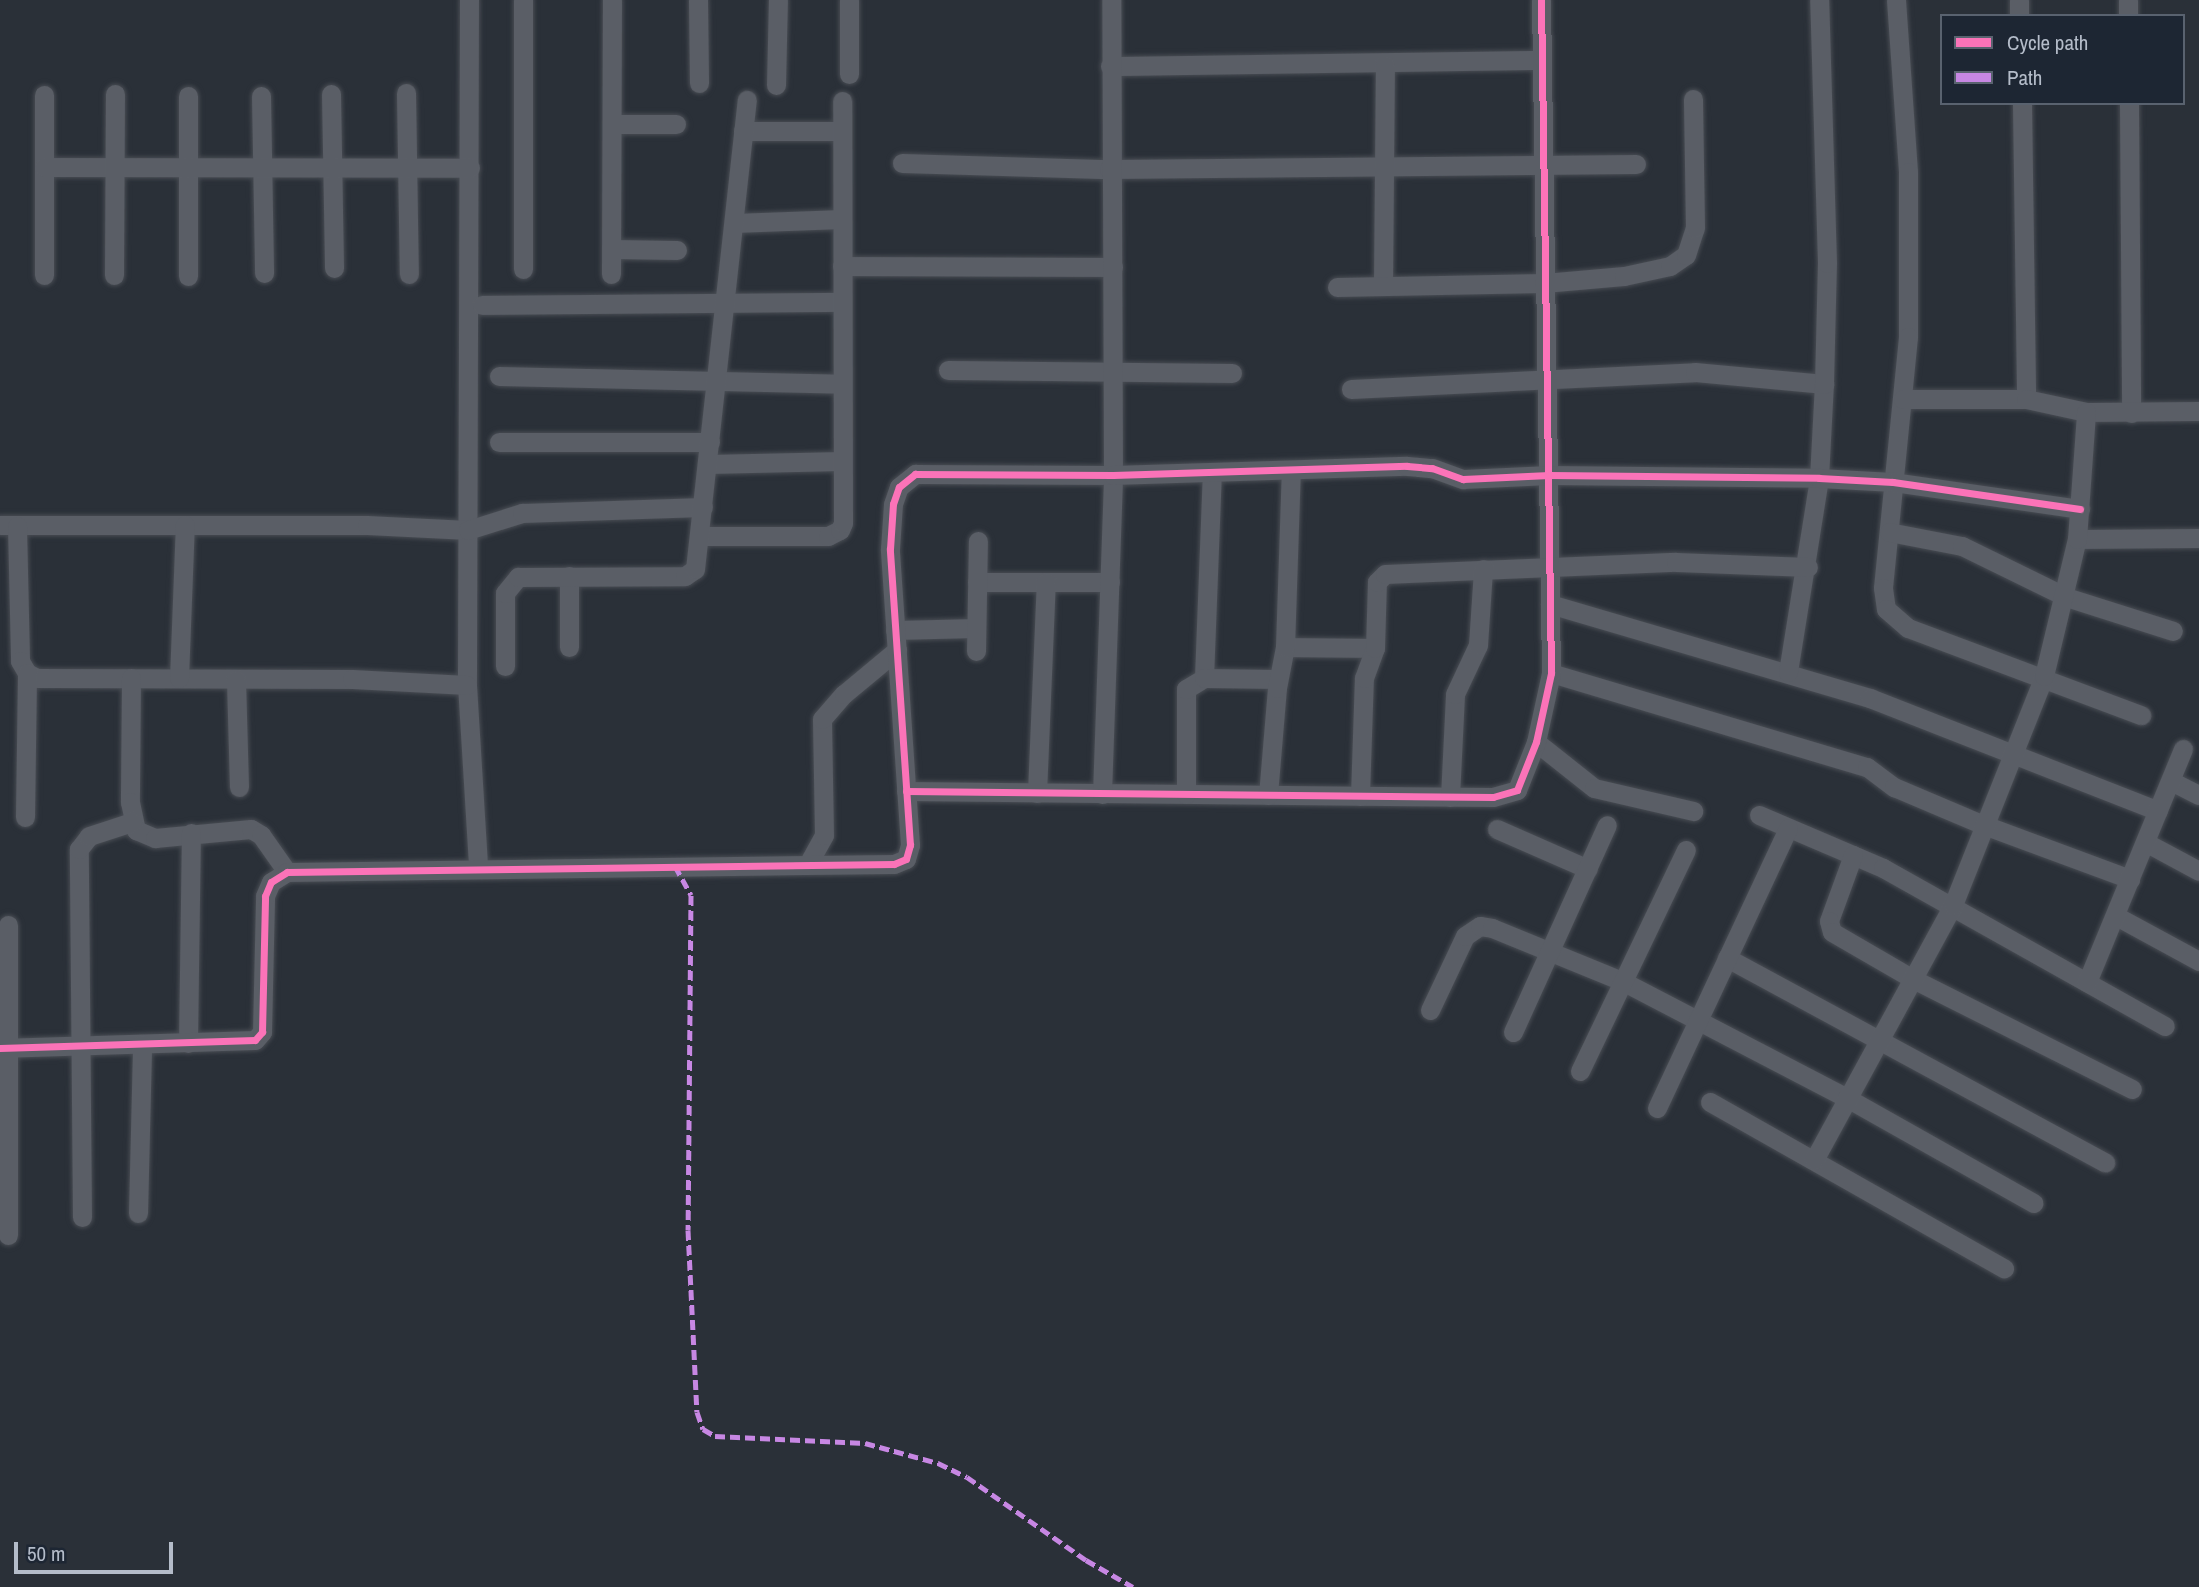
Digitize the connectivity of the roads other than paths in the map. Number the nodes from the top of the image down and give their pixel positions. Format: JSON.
{"nodes":[{"id":1,"x":469,"y":0,"type":"edge"},
{"id":2,"x":523,"y":0,"type":"edge"},
{"id":3,"x":612,"y":0,"type":"edge"},
{"id":4,"x":698,"y":0,"type":"edge"},
{"id":5,"x":778,"y":0,"type":"edge"},
{"id":6,"x":849,"y":0,"type":"edge"},
{"id":7,"x":1111,"y":0,"type":"edge"},
{"id":8,"x":1541,"y":0,"type":"edge"},
{"id":9,"x":1819,"y":0,"type":"edge"},
{"id":10,"x":1896,"y":0,"type":"edge"},
{"id":11,"x":1540,"y":60,"type":"junction"},
{"id":12,"x":1385,"y":65,"type":"junction"},
{"id":13,"x":1110,"y":66,"type":"junction"},
{"id":14,"x":849,"y":75,"type":"dead end"},
{"id":15,"x":699,"y":83,"type":"dead end"},
{"id":16,"x":776,"y":85,"type":"dead end"},
{"id":17,"x":406,"y":93,"type":"dead end"},
{"id":18,"x":115,"y":94,"type":"dead end"},
{"id":19,"x":331,"y":94,"type":"dead end"},
{"id":20,"x":44,"y":95,"type":"dead end"},
{"id":21,"x":188,"y":96,"type":"dead end"},
{"id":22,"x":261,"y":96,"type":"dead end"},
{"id":23,"x":1693,"y":99,"type":"dead end"},
{"id":24,"x":747,"y":100,"type":"dead end"},
{"id":25,"x":842,"y":101,"type":"dead end"},
{"id":26,"x":2022,"y":105,"type":"edge"},
{"id":27,"x":2129,"y":105,"type":"edge"},
{"id":28,"x":613,"y":124,"type":"junction"},
{"id":29,"x":676,"y":124,"type":"dead end"},
{"id":30,"x":743,"y":131,"type":"junction"},
{"id":31,"x":842,"y":131,"type":"junction"},
{"id":32,"x":902,"y":163,"type":"dead end"},
{"id":33,"x":1636,"y":164,"type":"dead end"},
{"id":34,"x":1541,"y":165,"type":"junction"},
{"id":35,"x":44,"y":167,"type":"junction"},
{"id":36,"x":115,"y":167,"type":"junction"},
{"id":37,"x":188,"y":168,"type":"junction"},
{"id":38,"x":263,"y":168,"type":"junction"},
{"id":39,"x":333,"y":168,"type":"junction"},
{"id":40,"x":408,"y":169,"type":"junction"},
{"id":41,"x":470,"y":169,"type":"junction"},
{"id":42,"x":1109,"y":169,"type":"junction"},
{"id":43,"x":1383,"y":169,"type":"junction"},
{"id":44,"x":842,"y":219,"type":"junction"},
{"id":45,"x":734,"y":223,"type":"junction"},
{"id":46,"x":612,"y":249,"type":"junction"},
{"id":47,"x":677,"y":250,"type":"dead end"},
{"id":48,"x":842,"y":266,"type":"junction"},
{"id":49,"x":1113,"y":267,"type":"junction"},
{"id":50,"x":334,"y":268,"type":"dead end"},
{"id":51,"x":523,"y":269,"type":"dead end"},
{"id":52,"x":264,"y":273,"type":"dead end"},
{"id":53,"x":409,"y":274,"type":"dead end"},
{"id":54,"x":611,"y":274,"type":"dead end"},
{"id":55,"x":44,"y":275,"type":"dead end"},
{"id":56,"x":114,"y":275,"type":"dead end"},
{"id":57,"x":188,"y":276,"type":"dead end"},
{"id":58,"x":1544,"y":283,"type":"junction"},
{"id":59,"x":1383,"y":286,"type":"junction"},
{"id":60,"x":1337,"y":288,"type":"dead end"},
{"id":61,"x":842,"y":302,"type":"junction"},
{"id":62,"x":482,"y":305,"type":"dead end"},
{"id":63,"x":725,"y":306,"type":"junction"},
{"id":64,"x":948,"y":370,"type":"dead end"},
{"id":65,"x":1113,"y":371,"type":"junction"},
{"id":66,"x":1232,"y":373,"type":"dead end"},
{"id":67,"x":499,"y":376,"type":"dead end"},
{"id":68,"x":716,"y":382,"type":"junction"},
{"id":69,"x":1546,"y":382,"type":"junction"},
{"id":70,"x":842,"y":384,"type":"junction"},
{"id":71,"x":1824,"y":384,"type":"junction"},
{"id":72,"x":1351,"y":389,"type":"dead end"},
{"id":73,"x":1903,"y":399,"type":"junction"},
{"id":74,"x":2026,"y":399,"type":"junction"},
{"id":75,"x":2199,"y":411,"type":"edge"},
{"id":76,"x":2087,"y":412,"type":"junction"},
{"id":77,"x":2131,"y":414,"type":"junction"},
{"id":78,"x":499,"y":442,"type":"dead end"},
{"id":79,"x":710,"y":442,"type":"junction"},
{"id":80,"x":842,"y":461,"type":"junction"},
{"id":81,"x":708,"y":464,"type":"junction"},
{"id":82,"x":1291,"y":470,"type":"junction"},
{"id":83,"x":1212,"y":472,"type":"junction"},
{"id":84,"x":1113,"y":475,"type":"junction"},
{"id":85,"x":1549,"y":475,"type":"junction"},
{"id":86,"x":1819,"y":478,"type":"junction"},
{"id":87,"x":1893,"y":482,"type":"junction"},
{"id":88,"x":704,"y":507,"type":"junction"},
{"id":89,"x":2080,"y":509,"type":"junction"},
{"id":90,"x":8,"y":525,"type":"edge"},
{"id":91,"x":185,"y":526,"type":"junction"},
{"id":92,"x":467,"y":530,"type":"junction"},
{"id":93,"x":1889,"y":533,"type":"junction"},
{"id":94,"x":700,"y":536,"type":"junction"},
{"id":95,"x":2199,"y":538,"type":"edge"},
{"id":96,"x":2077,"y":539,"type":"junction"},
{"id":97,"x":978,"y":541,"type":"dead end"},
{"id":98,"x":1551,"y":566,"type":"junction"},
{"id":99,"x":1808,"y":567,"type":"junction"},
{"id":100,"x":1483,"y":569,"type":"junction"},
{"id":101,"x":569,"y":576,"type":"junction"},
{"id":102,"x":977,"y":582,"type":"junction"},
{"id":103,"x":1046,"y":582,"type":"junction"},
{"id":104,"x":1110,"y":582,"type":"junction"},
{"id":105,"x":2066,"y":597,"type":"junction"},
{"id":106,"x":1550,"y":604,"type":"junction"},
{"id":107,"x":976,"y":628,"type":"junction"},
{"id":108,"x":2173,"y":631,"type":"dead end"},
{"id":109,"x":896,"y":640,"type":"junction"},
{"id":110,"x":569,"y":647,"type":"dead end"},
{"id":111,"x":1285,"y":647,"type":"junction"},
{"id":112,"x":1375,"y":648,"type":"junction"},
{"id":113,"x":975,"y":651,"type":"dead end"},
{"id":114,"x":505,"y":666,"type":"dead end"},
{"id":115,"x":1788,"y":672,"type":"junction"},
{"id":116,"x":27,"y":673,"type":"junction"},
{"id":117,"x":1551,"y":673,"type":"junction"},
{"id":118,"x":2044,"y":676,"type":"junction"},
{"id":119,"x":131,"y":678,"type":"junction"},
{"id":120,"x":179,"y":678,"type":"junction"},
{"id":121,"x":1204,"y":678,"type":"junction"},
{"id":122,"x":1278,"y":679,"type":"junction"},
{"id":123,"x":236,"y":680,"type":"junction"},
{"id":124,"x":467,"y":685,"type":"junction"},
{"id":125,"x":2141,"y":715,"type":"dead end"},
{"id":126,"x":1536,"y":742,"type":"junction"},
{"id":127,"x":2183,"y":749,"type":"dead end"},
{"id":128,"x":2013,"y":752,"type":"junction"},
{"id":129,"x":2171,"y":781,"type":"junction"},
{"id":130,"x":239,"y":787,"type":"dead end"},
{"id":131,"x":906,"y":791,"type":"junction"},
{"id":132,"x":1037,"y":793,"type":"junction"},
{"id":133,"x":1102,"y":794,"type":"junction"},
{"id":134,"x":1186,"y":794,"type":"junction"},
{"id":135,"x":1268,"y":795,"type":"junction"},
{"id":136,"x":2199,"y":795,"type":"edge"},
{"id":137,"x":1360,"y":796,"type":"junction"},
{"id":138,"x":1450,"y":797,"type":"junction"},
{"id":139,"x":1693,"y":811,"type":"dead end"},
{"id":140,"x":2158,"y":811,"type":"junction"},
{"id":141,"x":1759,"y":815,"type":"dead end"},
{"id":142,"x":24,"y":817,"type":"dead end"},
{"id":143,"x":132,"y":821,"type":"junction"},
{"id":144,"x":1607,"y":825,"type":"dead end"},
{"id":145,"x":1984,"y":825,"type":"junction"},
{"id":146,"x":1788,"y":828,"type":"junction"},
{"id":147,"x":1497,"y":829,"type":"dead end"},
{"id":148,"x":191,"y":834,"type":"junction"},
{"id":149,"x":2145,"y":842,"type":"junction"},
{"id":150,"x":1686,"y":850,"type":"dead end"},
{"id":151,"x":1853,"y":855,"type":"junction"},
{"id":152,"x":808,"y":864,"type":"junction"},
{"id":153,"x":478,"y":867,"type":"junction"},
{"id":154,"x":1588,"y":869,"type":"junction"},
{"id":155,"x":2199,"y":871,"type":"edge"},
{"id":156,"x":287,"y":872,"type":"junction"},
{"id":157,"x":2130,"y":878,"type":"junction"},
{"id":158,"x":1953,"y":905,"type":"junction"},
{"id":159,"x":2116,"y":916,"type":"junction"},
{"id":160,"x":8,"y":925,"type":"dead end"},
{"id":161,"x":1552,"y":953,"type":"junction"},
{"id":162,"x":1727,"y":958,"type":"junction"},
{"id":163,"x":2199,"y":961,"type":"edge"},
{"id":164,"x":1913,"y":979,"type":"junction"},
{"id":165,"x":1624,"y":982,"type":"junction"},
{"id":166,"x":2087,"y":982,"type":"junction"},
{"id":167,"x":1430,"y":1010,"type":"dead end"},
{"id":168,"x":1697,"y":1020,"type":"junction"},
{"id":169,"x":2165,"y":1026,"type":"dead end"},
{"id":170,"x":1513,"y":1032,"type":"dead end"},
{"id":171,"x":1880,"y":1038,"type":"junction"},
{"id":172,"x":188,"y":1043,"type":"junction"},
{"id":173,"x":142,"y":1044,"type":"junction"},
{"id":174,"x":81,"y":1046,"type":"junction"},
{"id":175,"x":4,"y":1048,"type":"edge"},
{"id":176,"x":1580,"y":1071,"type":"dead end"},
{"id":177,"x":2132,"y":1089,"type":"dead end"},
{"id":178,"x":1847,"y":1098,"type":"junction"},
{"id":179,"x":1710,"y":1102,"type":"dead end"},
{"id":180,"x":1657,"y":1108,"type":"dead end"},
{"id":181,"x":1814,"y":1160,"type":"junction"},
{"id":182,"x":2105,"y":1162,"type":"dead end"},
{"id":183,"x":4,"y":1202,"type":"edge"},
{"id":184,"x":2033,"y":1203,"type":"dead end"},
{"id":185,"x":138,"y":1213,"type":"dead end"},
{"id":186,"x":82,"y":1217,"type":"dead end"},
{"id":187,"x":8,"y":1235,"type":"dead end"},
{"id":188,"x":2004,"y":1268,"type":"dead end"}],
"edges":[{"from":1,"to":41,"type":"street"},
{"from":2,"to":51,"type":"street"},
{"from":3,"to":28,"type":"street"},
{"from":4,"to":15,"type":"street"},
{"from":5,"to":16,"type":"street"},
{"from":6,"to":14,"type":"street"},
{"from":7,"to":13,"type":"street"},
{"from":8,"to":11,"type":"street"},
{"from":9,"to":71,"type":"street"},
{"from":10,"to":73,"type":"street"},
{"from":11,"to":12,"type":"street"},
{"from":11,"to":34,"type":"street"},
{"from":12,"to":13,"type":"street"},
{"from":12,"to":43,"type":"street"},
{"from":13,"to":42,"type":"street"},
{"from":17,"to":40,"type":"street"},
{"from":18,"to":36,"type":"street"},
{"from":19,"to":39,"type":"street"},
{"from":20,"to":35,"type":"street"},
{"from":21,"to":37,"type":"street"},
{"from":22,"to":38,"type":"street"},
{"from":23,"to":58,"type":"street"},
{"from":24,"to":30,"type":"street"},
{"from":25,"to":31,"type":"street"},
{"from":26,"to":74,"type":"street"},
{"from":27,"to":77,"type":"street"},
{"from":28,"to":29,"type":"street"},
{"from":28,"to":46,"type":"street"},
{"from":30,"to":31,"type":"street"},
{"from":30,"to":45,"type":"street"},
{"from":31,"to":44,"type":"street"},
{"from":32,"to":42,"type":"street"},
{"from":33,"to":34,"type":"street"},
{"from":34,"to":43,"type":"street"},
{"from":34,"to":58,"type":"street"},
{"from":35,"to":36,"type":"street"},
{"from":35,"to":55,"type":"street"},
{"from":36,"to":37,"type":"street"},
{"from":36,"to":56,"type":"street"},
{"from":37,"to":38,"type":"street"},
{"from":37,"to":57,"type":"street"},
{"from":38,"to":39,"type":"street"},
{"from":38,"to":52,"type":"street"},
{"from":39,"to":40,"type":"street"},
{"from":39,"to":50,"type":"street"},
{"from":40,"to":41,"type":"street"},
{"from":40,"to":53,"type":"street"},
{"from":41,"to":92,"type":"street"},
{"from":42,"to":43,"type":"street"},
{"from":42,"to":49,"type":"street"},
{"from":43,"to":59,"type":"street"},
{"from":44,"to":45,"type":"street"},
{"from":44,"to":48,"type":"street"},
{"from":45,"to":63,"type":"street"},
{"from":46,"to":47,"type":"street"},
{"from":46,"to":54,"type":"street"},
{"from":48,"to":49,"type":"street"},
{"from":48,"to":61,"type":"street"},
{"from":49,"to":65,"type":"street"},
{"from":58,"to":59,"type":"street"},
{"from":58,"to":69,"type":"street"},
{"from":59,"to":60,"type":"street"},
{"from":61,"to":63,"type":"street"},
{"from":61,"to":70,"type":"street"},
{"from":62,"to":63,"type":"street"},
{"from":63,"to":68,"type":"street"},
{"from":64,"to":65,"type":"street"},
{"from":65,"to":66,"type":"street"},
{"from":65,"to":84,"type":"street"},
{"from":67,"to":68,"type":"street"},
{"from":68,"to":70,"type":"street"},
{"from":68,"to":79,"type":"street"},
{"from":69,"to":71,"type":"street"},
{"from":69,"to":72,"type":"street"},
{"from":69,"to":85,"type":"street"},
{"from":70,"to":80,"type":"street"},
{"from":71,"to":86,"type":"street"},
{"from":73,"to":74,"type":"street"},
{"from":73,"to":87,"type":"street"},
{"from":74,"to":76,"type":"street"},
{"from":75,"to":77,"type":"street"},
{"from":76,"to":77,"type":"street"},
{"from":76,"to":89,"type":"street"},
{"from":78,"to":79,"type":"street"},
{"from":79,"to":81,"type":"street"},
{"from":80,"to":81,"type":"street"},
{"from":80,"to":94,"type":"street"},
{"from":81,"to":88,"type":"street"},
{"from":82,"to":83,"type":"street"},
{"from":82,"to":85,"type":"street"},
{"from":82,"to":111,"type":"street"},
{"from":83,"to":84,"type":"street"},
{"from":83,"to":121,"type":"street"},
{"from":84,"to":104,"type":"street"},
{"from":84,"to":109,"type":"street"},
{"from":85,"to":86,"type":"street"},
{"from":85,"to":98,"type":"street"},
{"from":86,"to":87,"type":"street"},
{"from":86,"to":99,"type":"street"},
{"from":87,"to":89,"type":"street"},
{"from":87,"to":93,"type":"street"},
{"from":88,"to":92,"type":"street"},
{"from":88,"to":94,"type":"street"},
{"from":89,"to":96,"type":"street"},
{"from":90,"to":91,"type":"street"},
{"from":90,"to":116,"type":"street"},
{"from":91,"to":92,"type":"street"},
{"from":91,"to":120,"type":"street"},
{"from":92,"to":124,"type":"street"},
{"from":93,"to":105,"type":"street"},
{"from":93,"to":118,"type":"street"},
{"from":94,"to":101,"type":"street"},
{"from":95,"to":96,"type":"street"},
{"from":96,"to":105,"type":"street"},
{"from":97,"to":102,"type":"street"},
{"from":98,"to":99,"type":"street"},
{"from":98,"to":100,"type":"street"},
{"from":98,"to":106,"type":"street"},
{"from":99,"to":115,"type":"street"},
{"from":100,"to":112,"type":"street"},
{"from":100,"to":138,"type":"street"},
{"from":101,"to":110,"type":"street"},
{"from":101,"to":114,"type":"street"},
{"from":102,"to":103,"type":"street"},
{"from":102,"to":107,"type":"street"},
{"from":103,"to":104,"type":"street"},
{"from":103,"to":132,"type":"street"},
{"from":104,"to":133,"type":"street"},
{"from":105,"to":108,"type":"street"},
{"from":105,"to":118,"type":"street"},
{"from":106,"to":115,"type":"street"},
{"from":106,"to":117,"type":"street"},
{"from":107,"to":109,"type":"street"},
{"from":107,"to":113,"type":"street"},
{"from":109,"to":131,"type":"street"},
{"from":109,"to":152,"type":"street"},
{"from":111,"to":112,"type":"street"},
{"from":111,"to":122,"type":"street"},
{"from":112,"to":137,"type":"street"},
{"from":115,"to":128,"type":"street"},
{"from":116,"to":119,"type":"street"},
{"from":116,"to":142,"type":"street"},
{"from":117,"to":126,"type":"street"},
{"from":117,"to":145,"type":"street"},
{"from":118,"to":125,"type":"street"},
{"from":118,"to":128,"type":"street"},
{"from":119,"to":120,"type":"street"},
{"from":119,"to":143,"type":"street"},
{"from":120,"to":123,"type":"street"},
{"from":121,"to":122,"type":"street"},
{"from":121,"to":134,"type":"street"},
{"from":122,"to":135,"type":"street"},
{"from":123,"to":124,"type":"street"},
{"from":123,"to":130,"type":"street"},
{"from":124,"to":153,"type":"street"},
{"from":126,"to":138,"type":"street"},
{"from":126,"to":139,"type":"street"},
{"from":127,"to":129,"type":"street"},
{"from":128,"to":140,"type":"street"},
{"from":128,"to":145,"type":"street"},
{"from":129,"to":136,"type":"street"},
{"from":129,"to":140,"type":"street"},
{"from":131,"to":132,"type":"street"},
{"from":131,"to":152,"type":"street"},
{"from":132,"to":133,"type":"street"},
{"from":133,"to":134,"type":"street"},
{"from":134,"to":135,"type":"street"},
{"from":135,"to":137,"type":"street"},
{"from":137,"to":138,"type":"street"},
{"from":140,"to":149,"type":"street"},
{"from":141,"to":146,"type":"street"},
{"from":143,"to":148,"type":"street"},
{"from":143,"to":174,"type":"street"},
{"from":144,"to":154,"type":"street"},
{"from":145,"to":157,"type":"street"},
{"from":145,"to":158,"type":"street"},
{"from":146,"to":151,"type":"street"},
{"from":146,"to":162,"type":"street"},
{"from":147,"to":154,"type":"street"},
{"from":148,"to":156,"type":"street"},
{"from":148,"to":172,"type":"street"},
{"from":149,"to":155,"type":"street"},
{"from":149,"to":157,"type":"street"},
{"from":150,"to":165,"type":"street"},
{"from":151,"to":158,"type":"street"},
{"from":151,"to":164,"type":"street"},
{"from":152,"to":153,"type":"street"},
{"from":153,"to":156,"type":"street"},
{"from":154,"to":161,"type":"street"},
{"from":156,"to":172,"type":"street"},
{"from":157,"to":159,"type":"street"},
{"from":158,"to":164,"type":"street"},
{"from":158,"to":166,"type":"street"},
{"from":159,"to":163,"type":"street"},
{"from":159,"to":166,"type":"street"},
{"from":160,"to":175,"type":"street"},
{"from":161,"to":165,"type":"street"},
{"from":161,"to":167,"type":"street"},
{"from":161,"to":170,"type":"street"},
{"from":162,"to":168,"type":"street"},
{"from":162,"to":171,"type":"street"},
{"from":164,"to":171,"type":"street"},
{"from":164,"to":177,"type":"street"},
{"from":165,"to":168,"type":"street"},
{"from":165,"to":176,"type":"street"},
{"from":166,"to":169,"type":"street"},
{"from":168,"to":178,"type":"street"},
{"from":168,"to":180,"type":"street"},
{"from":171,"to":178,"type":"street"},
{"from":171,"to":182,"type":"street"},
{"from":172,"to":173,"type":"street"},
{"from":173,"to":174,"type":"street"},
{"from":173,"to":185,"type":"street"},
{"from":174,"to":175,"type":"street"},
{"from":174,"to":186,"type":"street"},
{"from":175,"to":183,"type":"street"},
{"from":178,"to":181,"type":"street"},
{"from":178,"to":184,"type":"street"},
{"from":179,"to":181,"type":"street"},
{"from":181,"to":188,"type":"street"},
{"from":183,"to":187,"type":"street"}]}
